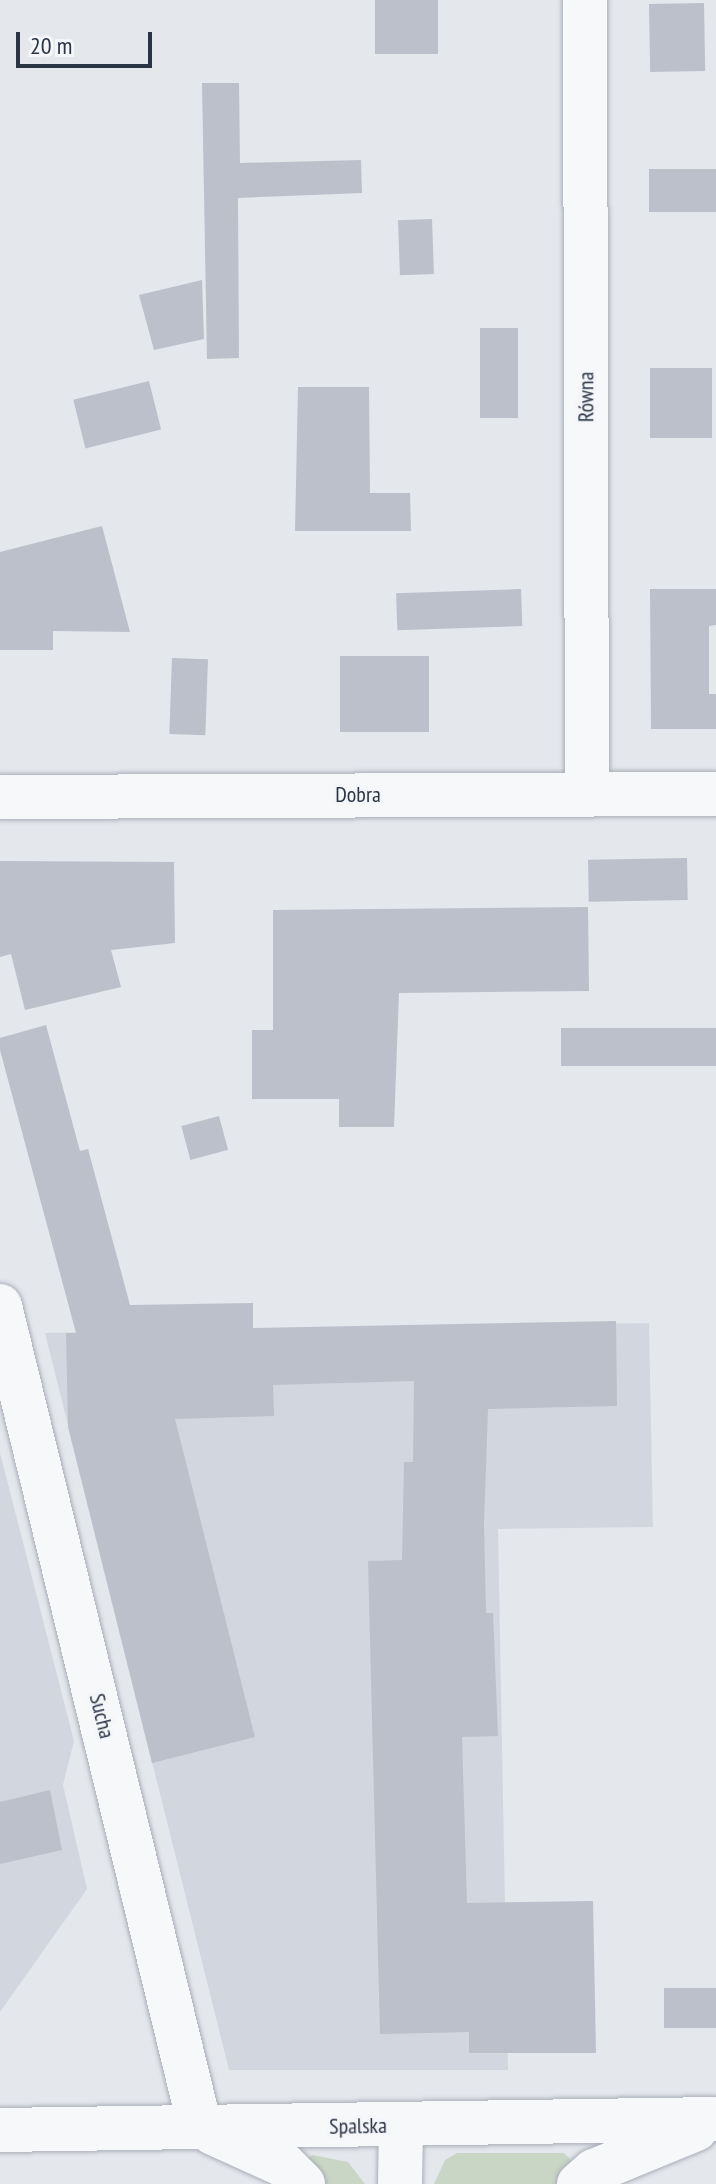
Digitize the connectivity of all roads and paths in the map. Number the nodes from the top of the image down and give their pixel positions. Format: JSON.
{"nodes":[{"id":1,"x":585,"y":0,"type":"edge"},
{"id":2,"x":587,"y":794,"type":"junction"},
{"id":3,"x":716,"y":794,"type":"edge"},
{"id":4,"x":0,"y":797,"type":"edge"},
{"id":5,"x":0,"y":1306,"type":"edge"},
{"id":6,"x":716,"y":2120,"type":"edge"},
{"id":7,"x":401,"y":2125,"type":"junction"},
{"id":8,"x":200,"y":2127,"type":"junction"},
{"id":9,"x":0,"y":2130,"type":"edge"},
{"id":10,"x":303,"y":2184,"type":"edge"},
{"id":11,"x":400,"y":2184,"type":"edge"},
{"id":12,"x":579,"y":2184,"type":"edge"}],
"edges":[{"from":1,"to":2,"type":"street","name":"Równa"},
{"from":2,"to":3,"type":"street","name":"Dobra"},
{"from":2,"to":4,"type":"street","name":"Dobra"},
{"from":5,"to":8,"type":"street","name":"Sucha"},
{"from":6,"to":7,"type":"street","name":"Spalska"},
{"from":6,"to":12,"type":"street"},
{"from":7,"to":8,"type":"street","name":"Spalska"},
{"from":7,"to":11,"type":"street"},
{"from":8,"to":9,"type":"street","name":"Spalska"},
{"from":8,"to":10,"type":"street"}]}
